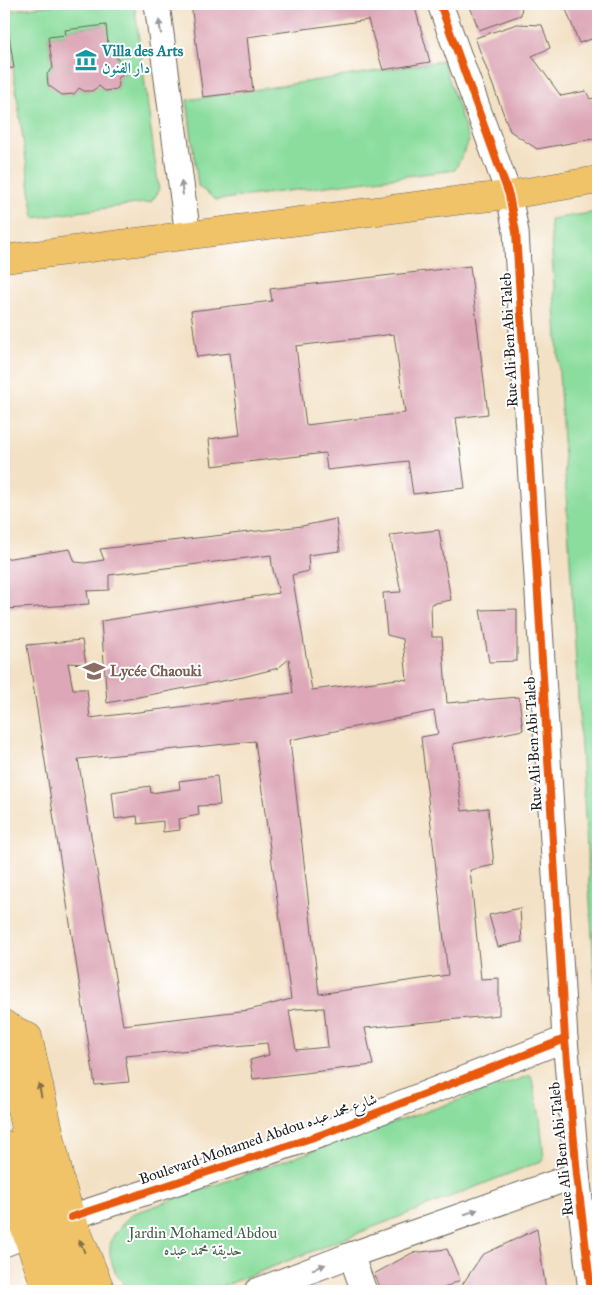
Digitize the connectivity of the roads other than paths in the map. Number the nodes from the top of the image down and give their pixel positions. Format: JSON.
{"nodes":[{"id":1,"x":157,"y":4,"type":"edge"},
{"id":2,"x":440,"y":4,"type":"edge"},
{"id":3,"x":598,"y":180,"type":"edge"},
{"id":4,"x":509,"y":195,"type":"junction"},
{"id":5,"x":188,"y":236,"type":"junction"},
{"id":6,"x":4,"y":259,"type":"edge"},
{"id":7,"x":4,"y":1024,"type":"edge"},
{"id":8,"x":565,"y":1039,"type":"junction"},
{"id":9,"x":4,"y":1144,"type":"edge"},
{"id":10,"x":577,"y":1175,"type":"junction"},
{"id":11,"x":71,"y":1217,"type":"junction"},
{"id":12,"x":15,"y":1240,"type":"edge"},
{"id":13,"x":351,"y":1254,"type":"junction"},
{"id":14,"x":46,"y":1291,"type":"edge"},
{"id":15,"x":75,"y":1291,"type":"edge"},
{"id":16,"x":101,"y":1291,"type":"edge"},
{"id":17,"x":257,"y":1291,"type":"edge"},
{"id":18,"x":364,"y":1291,"type":"edge"},
{"id":19,"x":590,"y":1291,"type":"edge"}],
"edges":[{"from":5,"to":1,"type":"street","one_way":true},
{"from":2,"to":4,"type":"street","name":"Rue Ali Ben Abi Taleb"},
{"from":3,"to":4,"type":"main road"},
{"from":4,"to":5,"type":"main road"},
{"from":4,"to":8,"type":"street","name":"Rue Ali Ben Abi Taleb"},
{"from":5,"to":6,"type":"main road"},
{"from":11,"to":7,"type":"main road","one_way":true},
{"from":7,"to":15,"type":"main road"},
{"from":8,"to":10,"type":"street","name":"Rue Ali Ben Abi Taleb"},
{"from":8,"to":11,"type":"street","name":"Boulevard Mohamed Abdou شارع محمد عبده"},
{"from":9,"to":12,"type":"main road"},
{"from":13,"to":10,"type":"street","one_way":true},
{"from":10,"to":19,"type":"street","name":"Rue Ali Ben Abi Taleb"},
{"from":16,"to":11,"type":"main road","one_way":true},
{"from":12,"to":14,"type":"main road"},
{"from":17,"to":13,"type":"street","one_way":true},
{"from":13,"to":18,"type":"street"}]}
